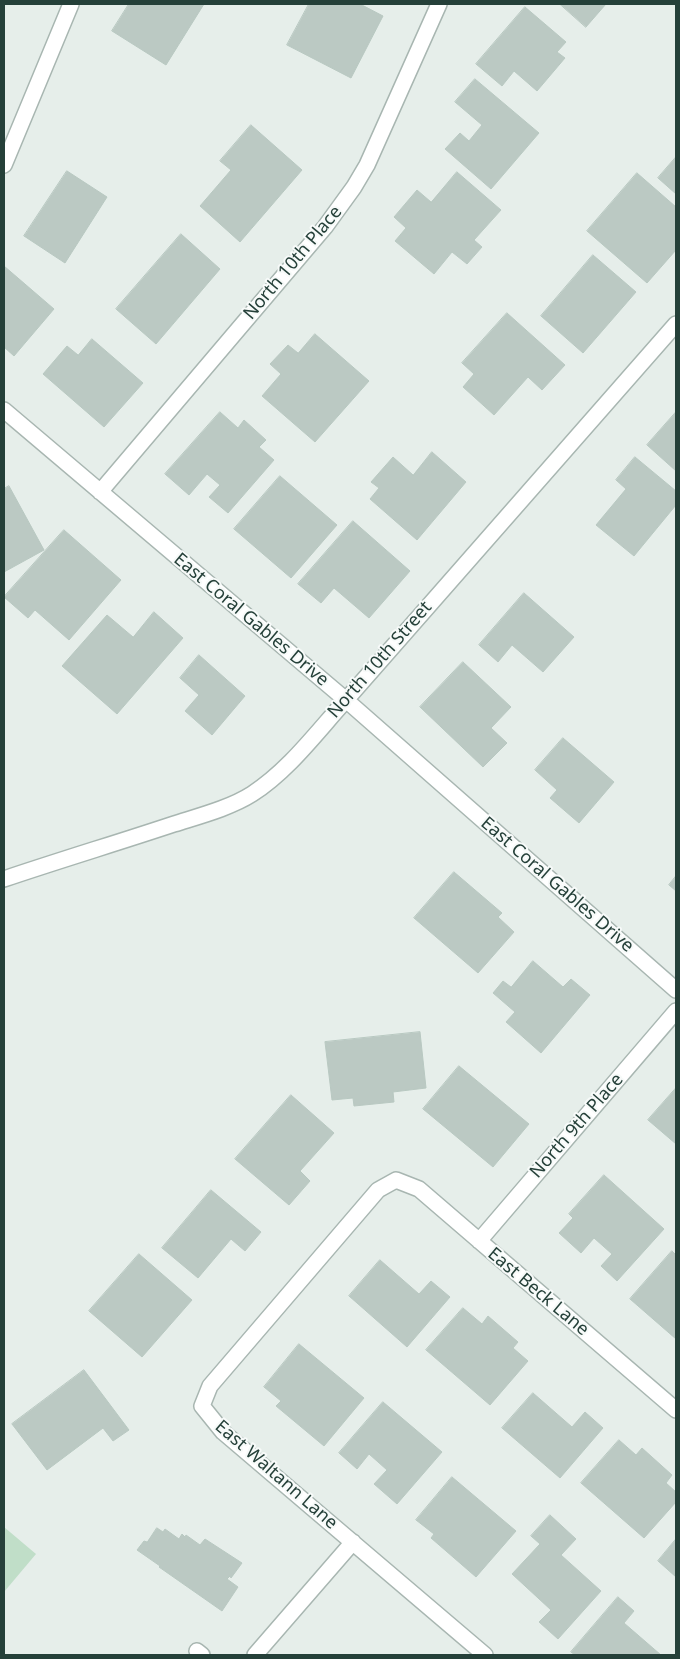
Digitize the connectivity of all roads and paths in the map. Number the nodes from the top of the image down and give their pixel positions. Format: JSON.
{"nodes":[{"id":1,"x":71,"y":4,"type":"edge"},
{"id":2,"x":439,"y":4,"type":"edge"},
{"id":3,"x":4,"y":165,"type":"edge"},
{"id":4,"x":676,"y":324,"type":"edge"},
{"id":5,"x":4,"y":410,"type":"edge"},
{"id":6,"x":100,"y":492,"type":"junction"},
{"id":7,"x":346,"y":700,"type":"junction"},
{"id":8,"x":4,"y":878,"type":"edge"},
{"id":9,"x":676,"y":990,"type":"edge"},
{"id":10,"x":676,"y":1011,"type":"edge"},
{"id":11,"x":479,"y":1242,"type":"junction"},
{"id":12,"x":202,"y":1406,"type":"joint"},
{"id":13,"x":676,"y":1410,"type":"edge"},
{"id":14,"x":353,"y":1542,"type":"junction"},
{"id":15,"x":255,"y":1655,"type":"edge"},
{"id":16,"x":485,"y":1655,"type":"edge"}],
"edges":[{"from":1,"to":3,"type":"street"},
{"from":2,"to":6,"type":"street","name":"North 10th Place"},
{"from":4,"to":7,"type":"street","name":"North 10th Street"},
{"from":5,"to":6,"type":"street","name":"East Coral Gables Drive"},
{"from":6,"to":7,"type":"street","name":"East Coral Gables Drive"},
{"from":7,"to":8,"type":"street","name":"North 10th Street"},
{"from":7,"to":9,"type":"street","name":"East Coral Gables Drive"},
{"from":10,"to":11,"type":"street","name":"North 9th Place"},
{"from":11,"to":12,"type":"street","name":"East Beck Lane"},
{"from":11,"to":13,"type":"street","name":"East Beck Lane"},
{"from":12,"to":14,"type":"street","name":"East Waltann Lane"},
{"from":14,"to":15,"type":"street","name":"East Waltann Lane"},
{"from":14,"to":16,"type":"street","name":"East Waltann Lane"}]}
